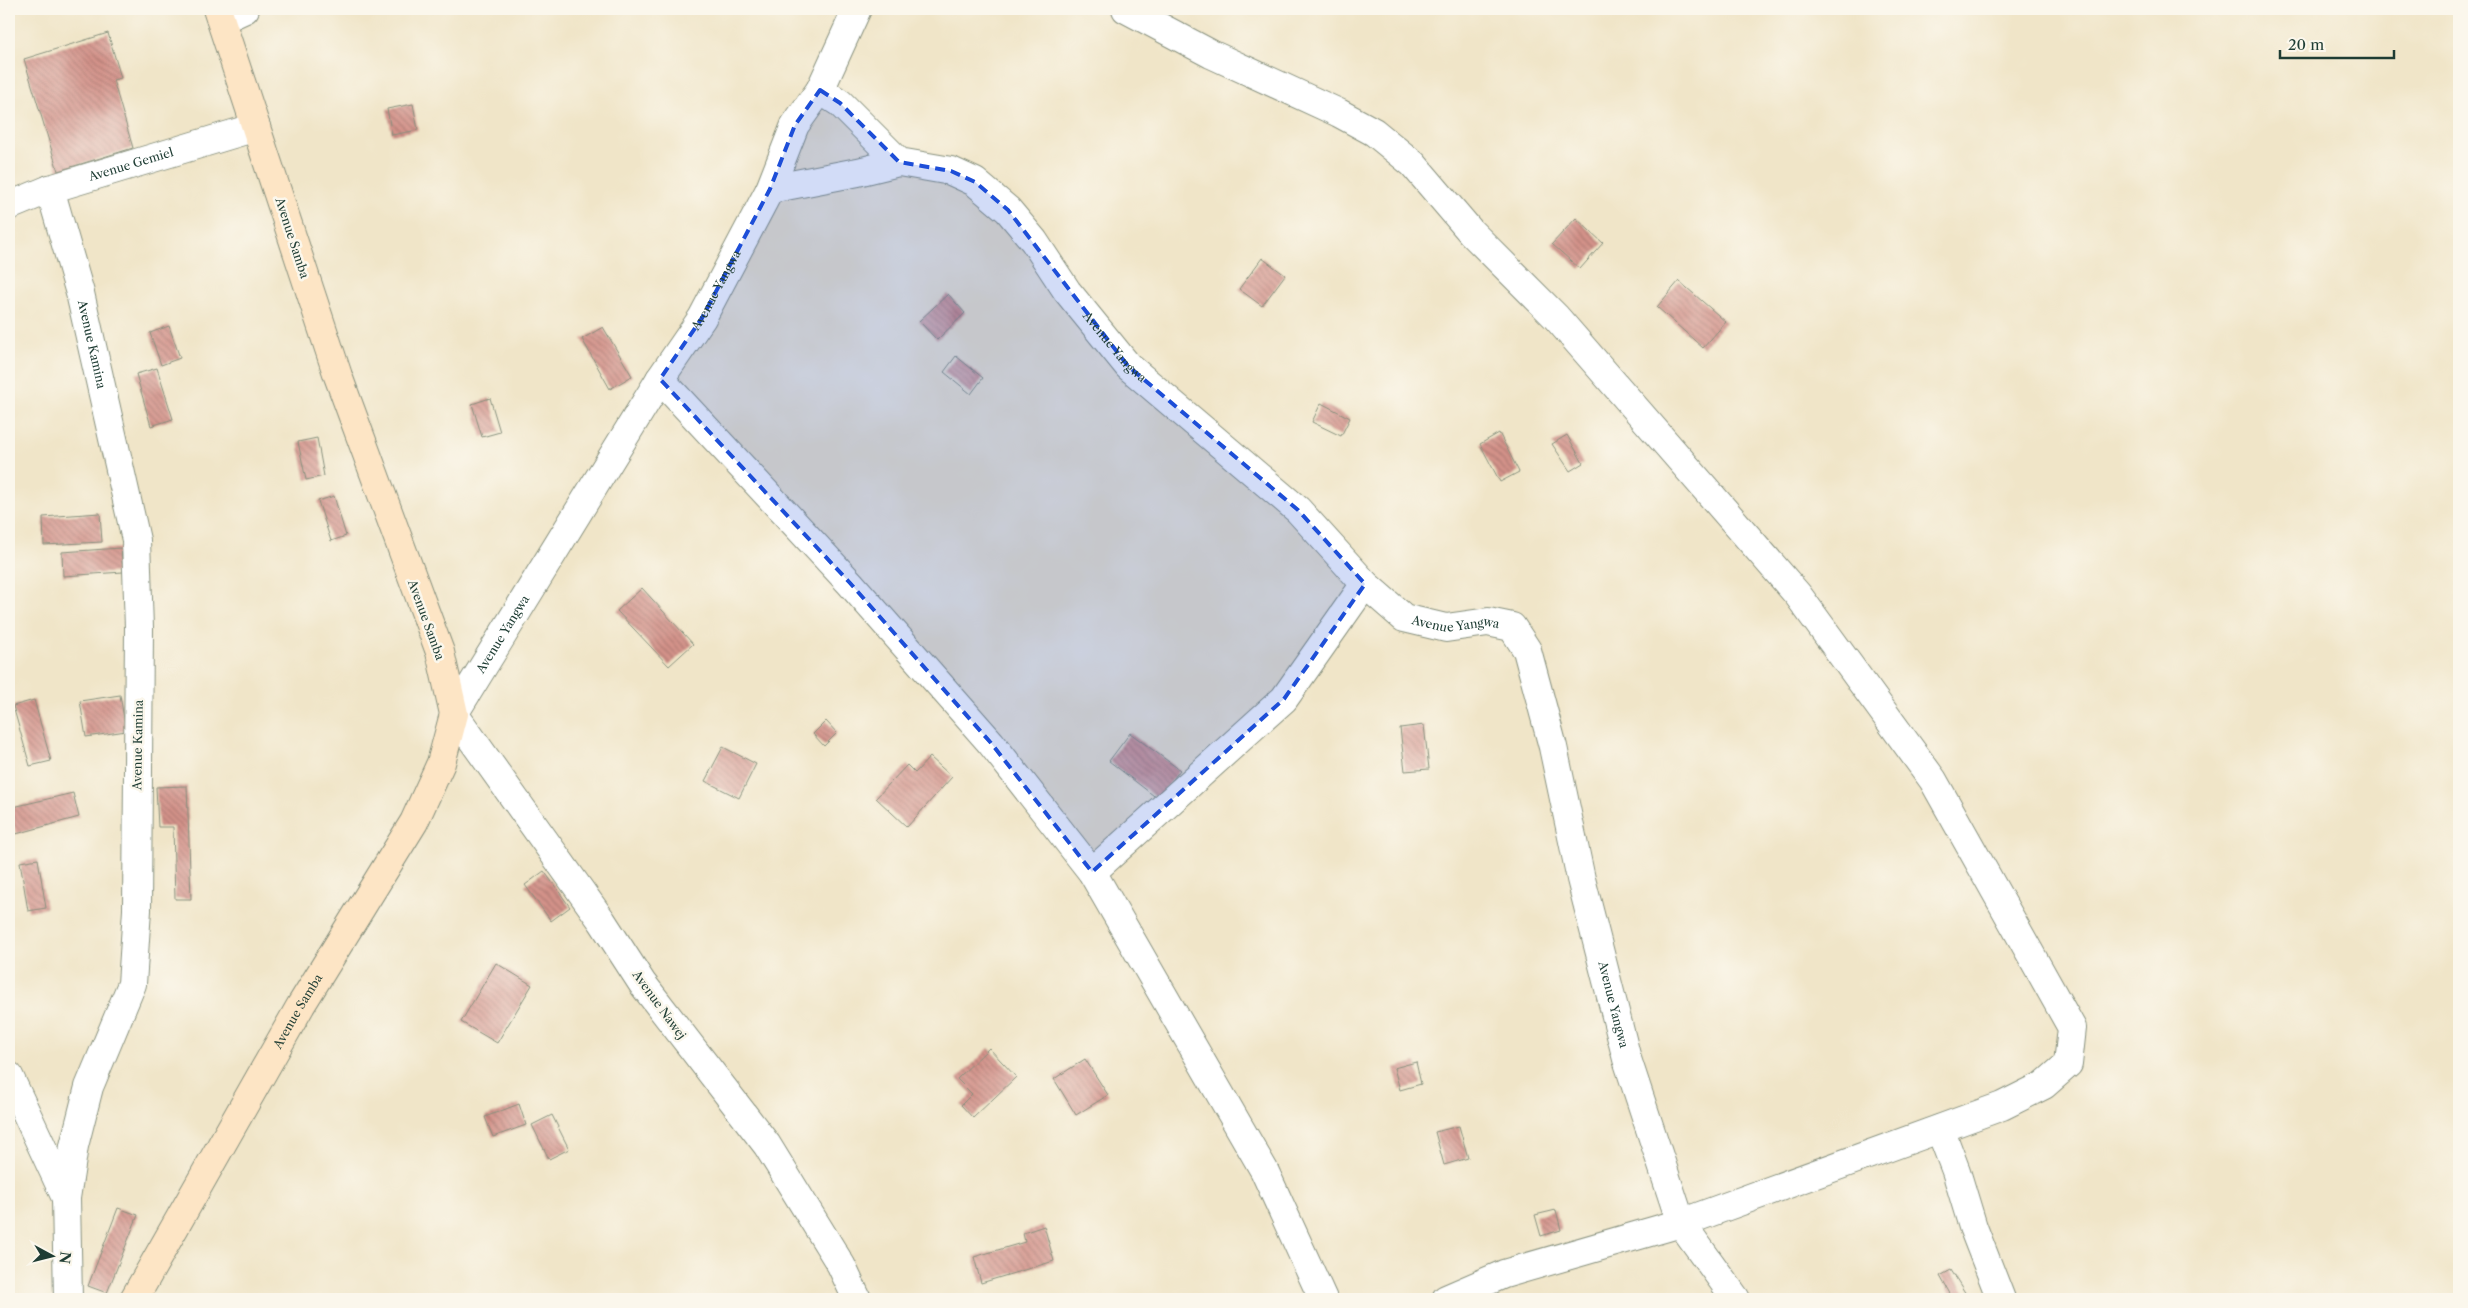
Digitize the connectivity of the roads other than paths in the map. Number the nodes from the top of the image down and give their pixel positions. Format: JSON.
{"nodes":[{"id":1,"x":246,"y":9,"type":"edge"},
{"id":2,"x":856,"y":9,"type":"edge"},
{"id":3,"x":1126,"y":9,"type":"edge"},
{"id":4,"x":219,"y":14,"type":"edge"},
{"id":5,"x":820,"y":90,"type":"junction"},
{"id":6,"x":256,"y":127,"type":"junction"},
{"id":7,"x":899,"y":162,"type":"junction"},
{"id":8,"x":770,"y":188,"type":"junction"},
{"id":9,"x":50,"y":189,"type":"junction"},
{"id":10,"x":9,"y":206,"type":"edge"},
{"id":11,"x":660,"y":378,"type":"junction"},
{"id":12,"x":1365,"y":584,"type":"junction"},
{"id":13,"x":454,"y":714,"type":"junction"},
{"id":14,"x":1092,"y":872,"type":"junction"},
{"id":15,"x":9,"y":1076,"type":"edge"},
{"id":16,"x":1940,"y":1129,"type":"junction"},
{"id":17,"x":66,"y":1198,"type":"junction"},
{"id":18,"x":1681,"y":1223,"type":"junction"},
{"id":19,"x":68,"y":1299,"type":"edge"},
{"id":20,"x":134,"y":1299,"type":"edge"},
{"id":21,"x":857,"y":1299,"type":"edge"},
{"id":22,"x":1323,"y":1299,"type":"edge"},
{"id":23,"x":1446,"y":1299,"type":"edge"},
{"id":24,"x":1736,"y":1299,"type":"edge"},
{"id":25,"x":2001,"y":1299,"type":"edge"}],
"edges":[{"from":1,"to":4,"type":"street"},
{"from":2,"to":5,"type":"street","name":"Avenue Yangwa"},
{"from":3,"to":16,"type":"street"},
{"from":4,"to":6,"type":"street","name":"Avenue Samba"},
{"from":5,"to":7,"type":"street"},
{"from":5,"to":8,"type":"street","name":"Avenue Yangwa"},
{"from":6,"to":9,"type":"street","name":"Avenue Gemiel"},
{"from":6,"to":13,"type":"street","name":"Avenue Samba"},
{"from":7,"to":8,"type":"street"},
{"from":7,"to":12,"type":"street","name":"Avenue Yangwa"},
{"from":8,"to":11,"type":"street","name":"Avenue Yangwa"},
{"from":9,"to":10,"type":"street","name":"Avenue Gemiel"},
{"from":9,"to":17,"type":"street","name":"Avenue Kamina"},
{"from":11,"to":13,"type":"street","name":"Avenue Yangwa"},
{"from":11,"to":14,"type":"street"},
{"from":12,"to":14,"type":"street"},
{"from":12,"to":18,"type":"street","name":"Avenue Yangwa"},
{"from":13,"to":20,"type":"street","name":"Avenue Samba"},
{"from":13,"to":21,"type":"street","name":"Avenue Nawej"},
{"from":14,"to":22,"type":"street"},
{"from":15,"to":17,"type":"street"},
{"from":16,"to":18,"type":"street"},
{"from":16,"to":25,"type":"street"},
{"from":17,"to":19,"type":"street","name":"Avenue Kamina"},
{"from":18,"to":23,"type":"street"},
{"from":18,"to":24,"type":"street","name":"Avenue Yangwa"}]}
